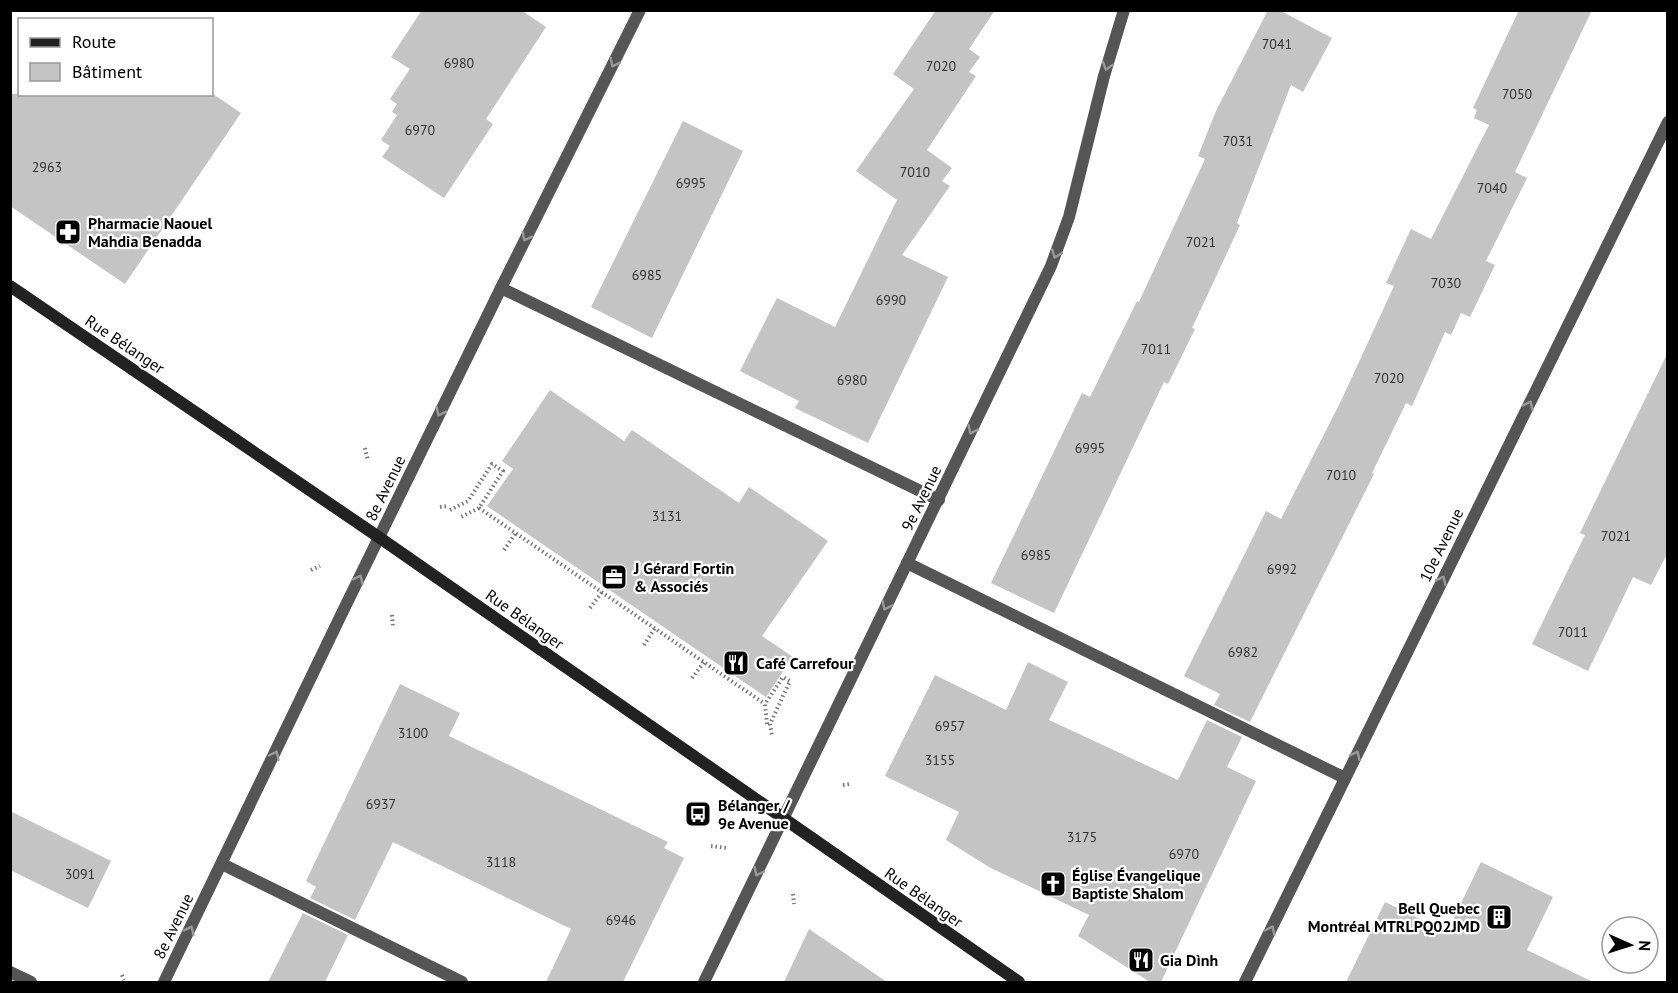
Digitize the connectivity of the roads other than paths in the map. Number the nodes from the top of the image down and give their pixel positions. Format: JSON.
{"nodes":[{"id":1,"x":640,"y":10,"type":"edge"},
{"id":2,"x":1124,"y":10,"type":"edge"},
{"id":3,"x":1668,"y":123,"type":"edge"},
{"id":4,"x":10,"y":286,"type":"edge"},
{"id":5,"x":501,"y":288,"type":"junction"},
{"id":6,"x":939,"y":500,"type":"junction"},
{"id":7,"x":380,"y":538,"type":"junction"},
{"id":8,"x":907,"y":563,"type":"junction"},
{"id":9,"x":1345,"y":778,"type":"junction"},
{"id":10,"x":784,"y":819,"type":"junction"},
{"id":11,"x":222,"y":864,"type":"junction"},
{"id":12,"x":10,"y":972,"type":"edge"},
{"id":13,"x":31,"y":982,"type":"edge"},
{"id":14,"x":164,"y":982,"type":"edge"},
{"id":15,"x":462,"y":982,"type":"edge"},
{"id":16,"x":704,"y":982,"type":"edge"},
{"id":17,"x":1019,"y":982,"type":"edge"},
{"id":18,"x":1245,"y":982,"type":"edge"}],
"edges":[{"from":1,"to":5,"type":"street","name":"8e Avenue","one_way":true},
{"from":2,"to":6,"type":"street","name":"9e Avenue","one_way":true},
{"from":9,"to":3,"type":"street","name":"10e Avenue","one_way":true},
{"from":4,"to":7,"type":"street","name":"Rue Bélanger"},
{"from":5,"to":6,"type":"street"},
{"from":5,"to":7,"type":"street","name":"8e Avenue","one_way":true},
{"from":6,"to":8,"type":"street","name":"9e Avenue"},
{"from":7,"to":10,"type":"street","name":"Rue Bélanger"},
{"from":11,"to":7,"type":"street","name":"8e Avenue","one_way":true},
{"from":8,"to":9,"type":"street"},
{"from":8,"to":10,"type":"street","name":"9e Avenue","one_way":true},
{"from":18,"to":9,"type":"street","name":"10e Avenue","one_way":true},
{"from":10,"to":16,"type":"street","name":"9e Avenue","one_way":true},
{"from":10,"to":17,"type":"street","name":"Rue Bélanger"},
{"from":14,"to":11,"type":"street","name":"8e Avenue","one_way":true},
{"from":11,"to":15,"type":"street"},
{"from":12,"to":13,"type":"street"}]}
